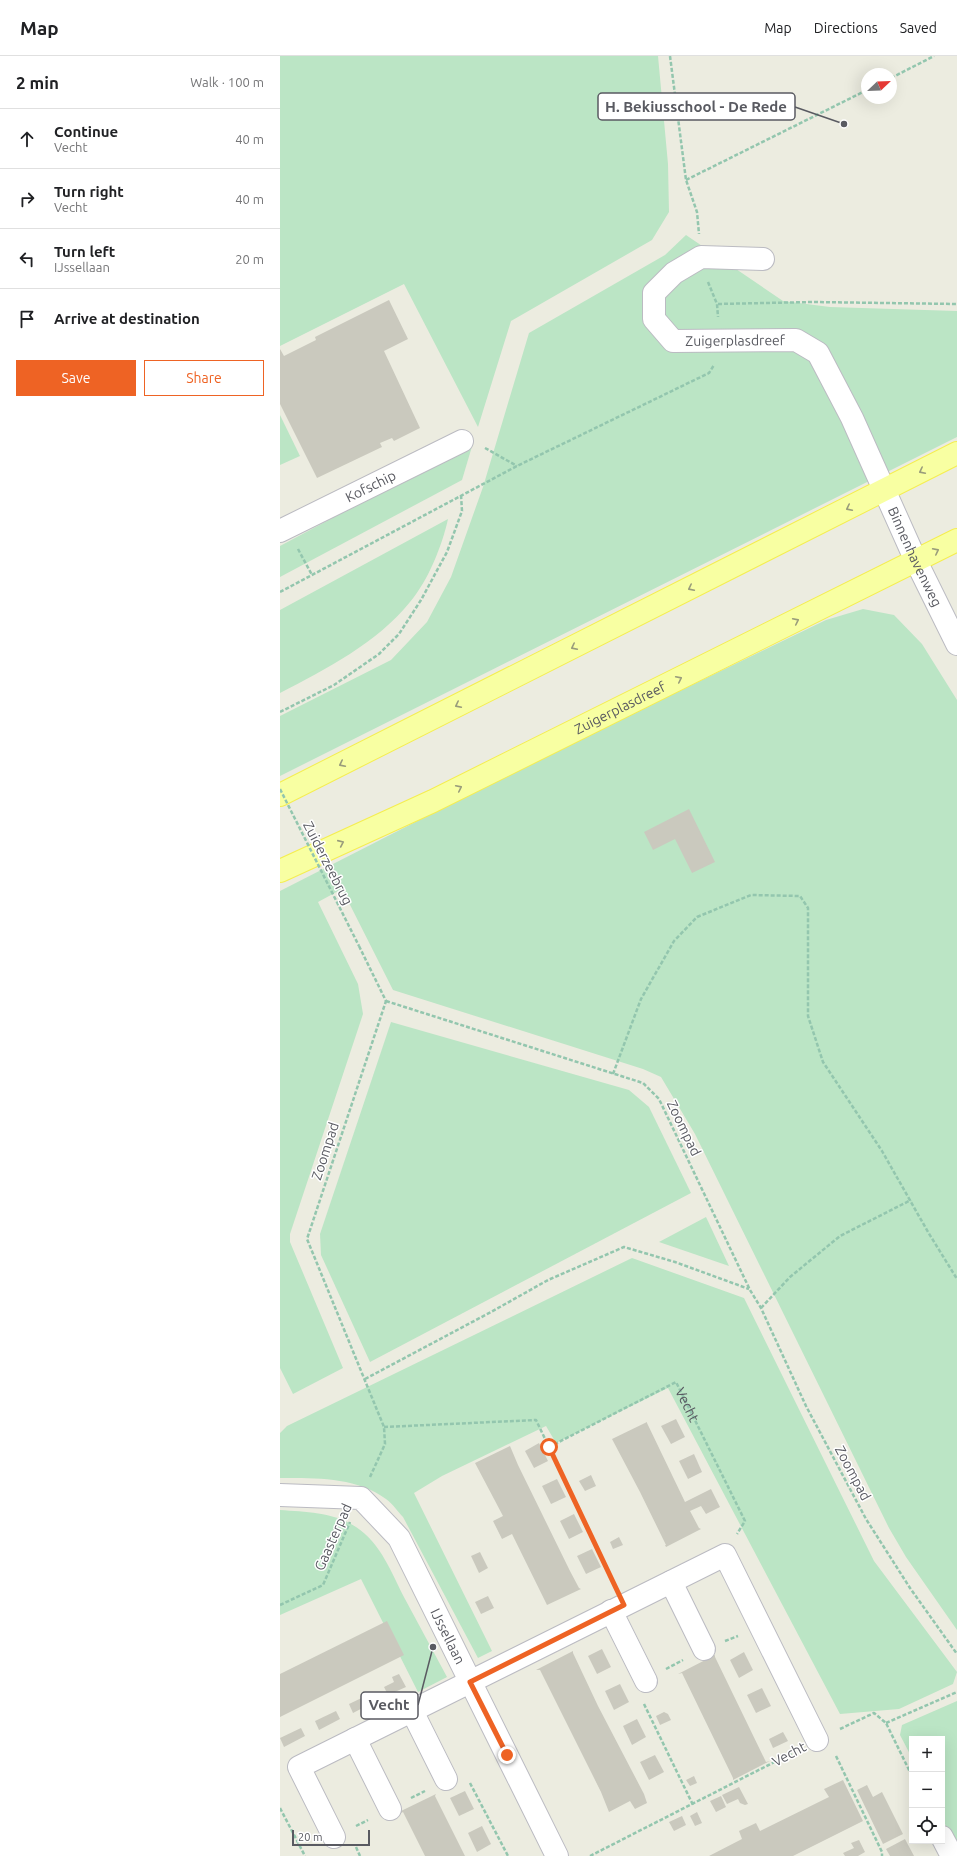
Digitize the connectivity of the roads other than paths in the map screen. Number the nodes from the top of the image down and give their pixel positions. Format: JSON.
{"nodes":[{"id":1,"x":763,"y":259,"type":"dead end"},
{"id":2,"x":462,"y":441,"type":"road end"},
{"id":3,"x":957,"y":454,"type":"edge"},
{"id":4,"x":884,"y":491,"type":"junction"},
{"id":5,"x":283,"y":529,"type":"edge"},
{"id":6,"x":957,"y":540,"type":"edge"},
{"id":7,"x":916,"y":561,"type":"junction"},
{"id":8,"x":957,"y":644,"type":"edge"},
{"id":9,"x":280,"y":796,"type":"edge"},
{"id":10,"x":280,"y":871,"type":"edge"},
{"id":11,"x":280,"y":1495,"type":"edge"},
{"id":12,"x":670,"y":1582,"type":"junction"},
{"id":13,"x":618,"y":1608,"type":"junction"},
{"id":14,"x":704,"y":1649,"type":"road end"},
{"id":15,"x":646,"y":1681,"type":"road end"},
{"id":16,"x":470,"y":1682,"type":"junction"},
{"id":17,"x":412,"y":1711,"type":"junction"},
{"id":18,"x":822,"y":1738,"type":"road end"},
{"id":19,"x":355,"y":1739,"type":"junction"},
{"id":20,"x":446,"y":1779,"type":"road end"},
{"id":21,"x":390,"y":1809,"type":"road end"},
{"id":22,"x":334,"y":1837,"type":"road end"},
{"id":23,"x":945,"y":1843,"type":"edge"},
{"id":24,"x":557,"y":1856,"type":"edge"},
{"id":25,"x":952,"y":1856,"type":"edge"}],
"edges":[{"from":1,"to":4,"type":"street","name":"Zuigerplasdreef"},
{"from":2,"to":5,"type":"street","name":"Kofschip"},
{"from":3,"to":4,"type":"main road","one_way":true},
{"from":4,"to":7,"type":"street","name":"Binnenhavenweg"},
{"from":4,"to":9,"type":"main road","one_way":true},
{"from":7,"to":6,"type":"main road","name":"Zuigerplasdreef","one_way":true},
{"from":7,"to":8,"type":"street","name":"Binnenhavenweg"},
{"from":10,"to":7,"type":"main road","name":"Zuigerplasdreef","one_way":true},
{"from":11,"to":16,"type":"street","name":"IJssellaan"},
{"from":12,"to":13,"type":"street"},
{"from":12,"to":14,"type":"street"},
{"from":12,"to":18,"type":"street","name":"Vecht"},
{"from":13,"to":15,"type":"street"},
{"from":13,"to":16,"type":"street"},
{"from":16,"to":17,"type":"street"},
{"from":16,"to":24,"type":"street","name":"IJssellaan"},
{"from":17,"to":19,"type":"street"},
{"from":17,"to":20,"type":"street"},
{"from":19,"to":21,"type":"street"},
{"from":19,"to":22,"type":"street"},
{"from":23,"to":25,"type":"street"}]}
